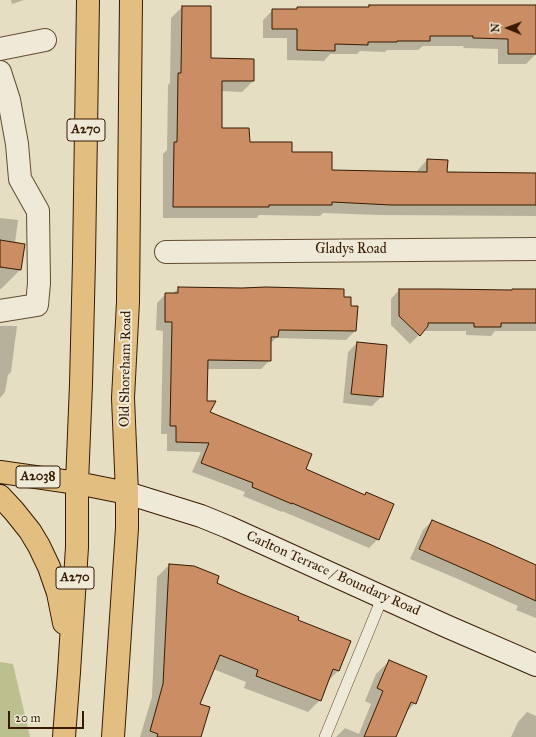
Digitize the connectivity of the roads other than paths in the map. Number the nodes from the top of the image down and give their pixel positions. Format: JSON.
{"nodes":[{"id":1,"x":88,"y":0,"type":"edge"},
{"id":2,"x":130,"y":0,"type":"edge"},
{"id":3,"x":45,"y":40,"type":"dead end"},
{"id":4,"x":0,"y":49,"type":"edge"},
{"id":5,"x":0,"y":72,"type":"edge"},
{"id":6,"x":536,"y":249,"type":"edge"},
{"id":7,"x":166,"y":252,"type":"dead end"},
{"id":8,"x":0,"y":311,"type":"edge"},
{"id":9,"x":0,"y":472,"type":"edge"},
{"id":10,"x":77,"y":483,"type":"junction"},
{"id":11,"x":127,"y":493,"type":"junction"},
{"id":12,"x":0,"y":496,"type":"edge"},
{"id":13,"x":383,"y":596,"type":"junction"},
{"id":14,"x":536,"y":665,"type":"edge"},
{"id":15,"x":69,"y":672,"type":"junction"},
{"id":16,"x":64,"y":737,"type":"edge"},
{"id":17,"x":113,"y":737,"type":"edge"},
{"id":18,"x":325,"y":737,"type":"edge"}],
"edges":[{"from":1,"to":10,"type":"main road","number":"A270"},
{"from":2,"to":11,"type":"main road","name":"Old Shoreham Road"},
{"from":3,"to":4,"type":"street"},
{"from":5,"to":8,"type":"street"},
{"from":6,"to":7,"type":"street","name":"Gladys Road"},
{"from":9,"to":10,"type":"main road","number":"A2038"},
{"from":10,"to":11,"type":"main road","number":"A2038"},
{"from":10,"to":15,"type":"main road","number":"A270"},
{"from":11,"to":13,"type":"street","name":"Carlton Terrace / Boundary Road"},
{"from":11,"to":17,"type":"main road","name":"Old Shoreham Road"},
{"from":12,"to":15,"type":"main road"},
{"from":13,"to":14,"type":"street","name":"Carlton Terrace / Boundary Road"},
{"from":13,"to":18,"type":"lane"},
{"from":15,"to":16,"type":"main road","number":"A270"}]}
